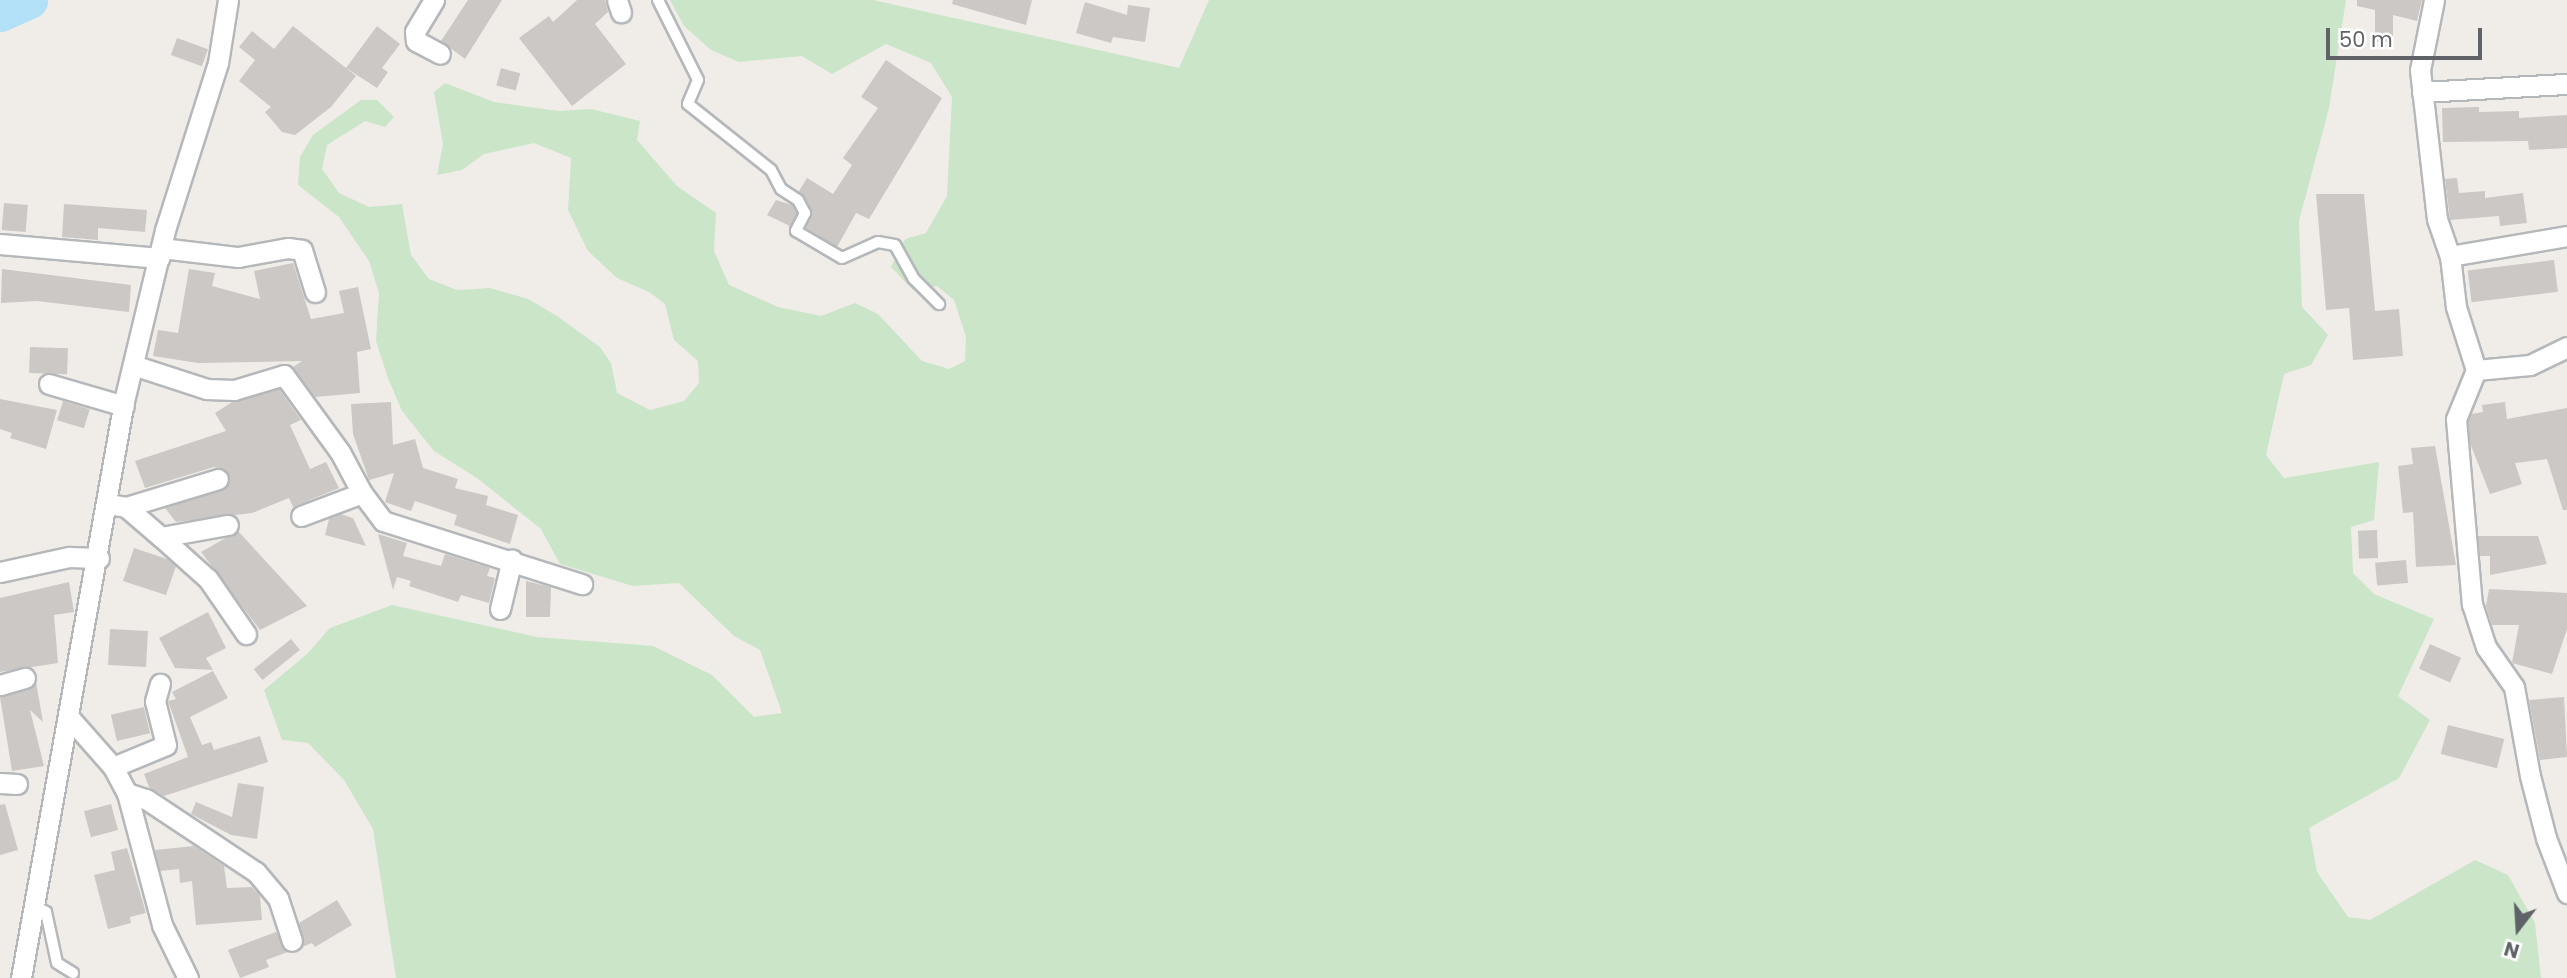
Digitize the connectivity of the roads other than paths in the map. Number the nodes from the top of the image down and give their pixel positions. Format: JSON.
{"nodes":[{"id":1,"x":228,"y":0,"type":"edge"},
{"id":2,"x":435,"y":0,"type":"edge"},
{"id":3,"x":658,"y":0,"type":"edge"},
{"id":4,"x":2434,"y":0,"type":"edge"},
{"id":5,"x":440,"y":54,"type":"dead end"},
{"id":6,"x":2567,"y":84,"type":"edge"},
{"id":7,"x":2422,"y":92,"type":"junction"},
{"id":8,"x":2567,"y":236,"type":"edge"},
{"id":9,"x":0,"y":244,"type":"edge"},
{"id":10,"x":160,"y":253,"type":"junction"},
{"id":11,"x":2450,"y":256,"type":"junction"},
{"id":12,"x":315,"y":292,"type":"dead end"},
{"id":13,"x":939,"y":304,"type":"dead end"},
{"id":14,"x":2567,"y":347,"type":"edge"},
{"id":15,"x":133,"y":365,"type":"junction"},
{"id":16,"x":2476,"y":370,"type":"junction"},
{"id":17,"x":49,"y":384,"type":"dead end"},
{"id":18,"x":124,"y":406,"type":"junction"},
{"id":19,"x":218,"y":478,"type":"dead end"},
{"id":20,"x":362,"y":493,"type":"junction"},
{"id":21,"x":117,"y":505,"type":"junction"},
{"id":22,"x":302,"y":516,"type":"dead end"},
{"id":23,"x":228,"y":525,"type":"dead end"},
{"id":24,"x":161,"y":537,"type":"junction"},
{"id":25,"x":99,"y":558,"type":"junction"},
{"id":26,"x":512,"y":559,"type":"junction"},
{"id":27,"x":0,"y":572,"type":"edge"},
{"id":28,"x":582,"y":584,"type":"dead end"},
{"id":29,"x":500,"y":609,"type":"dead end"},
{"id":30,"x":246,"y":634,"type":"dead end"},
{"id":31,"x":25,"y":678,"type":"dead end"},
{"id":32,"x":160,"y":684,"type":"dead end"},
{"id":33,"x":0,"y":685,"type":"edge"},
{"id":34,"x":68,"y":716,"type":"junction"},
{"id":35,"x":113,"y":767,"type":"junction"},
{"id":36,"x":127,"y":793,"type":"junction"},
{"id":37,"x":2567,"y":893,"type":"edge"},
{"id":38,"x":33,"y":904,"type":"junction"},
{"id":39,"x":292,"y":941,"type":"dead end"},
{"id":40,"x":73,"y":973,"type":"dead end"},
{"id":41,"x":21,"y":978,"type":"edge"},
{"id":42,"x":188,"y":978,"type":"edge"}],
"edges":[{"from":1,"to":10,"type":"street"},
{"from":2,"to":5,"type":"street"},
{"from":3,"to":13,"type":"lane"},
{"from":4,"to":7,"type":"street"},
{"from":6,"to":7,"type":"street"},
{"from":7,"to":11,"type":"street"},
{"from":8,"to":11,"type":"street"},
{"from":9,"to":10,"type":"street"},
{"from":10,"to":12,"type":"street"},
{"from":10,"to":15,"type":"street"},
{"from":11,"to":16,"type":"street"},
{"from":14,"to":16,"type":"street"},
{"from":15,"to":18,"type":"street"},
{"from":15,"to":20,"type":"street"},
{"from":16,"to":37,"type":"street"},
{"from":17,"to":18,"type":"street"},
{"from":18,"to":21,"type":"street"},
{"from":19,"to":21,"type":"street"},
{"from":20,"to":22,"type":"street"},
{"from":20,"to":26,"type":"street"},
{"from":21,"to":24,"type":"street"},
{"from":21,"to":25,"type":"street"},
{"from":23,"to":24,"type":"street"},
{"from":24,"to":30,"type":"street"},
{"from":25,"to":27,"type":"street"},
{"from":25,"to":34,"type":"street"},
{"from":26,"to":28,"type":"street"},
{"from":26,"to":29,"type":"street"},
{"from":31,"to":33,"type":"street"},
{"from":32,"to":35,"type":"street"},
{"from":34,"to":35,"type":"street"},
{"from":34,"to":38,"type":"street"},
{"from":35,"to":36,"type":"street"},
{"from":36,"to":39,"type":"street"},
{"from":36,"to":42,"type":"street"},
{"from":38,"to":40,"type":"lane"},
{"from":38,"to":41,"type":"street"}]}
